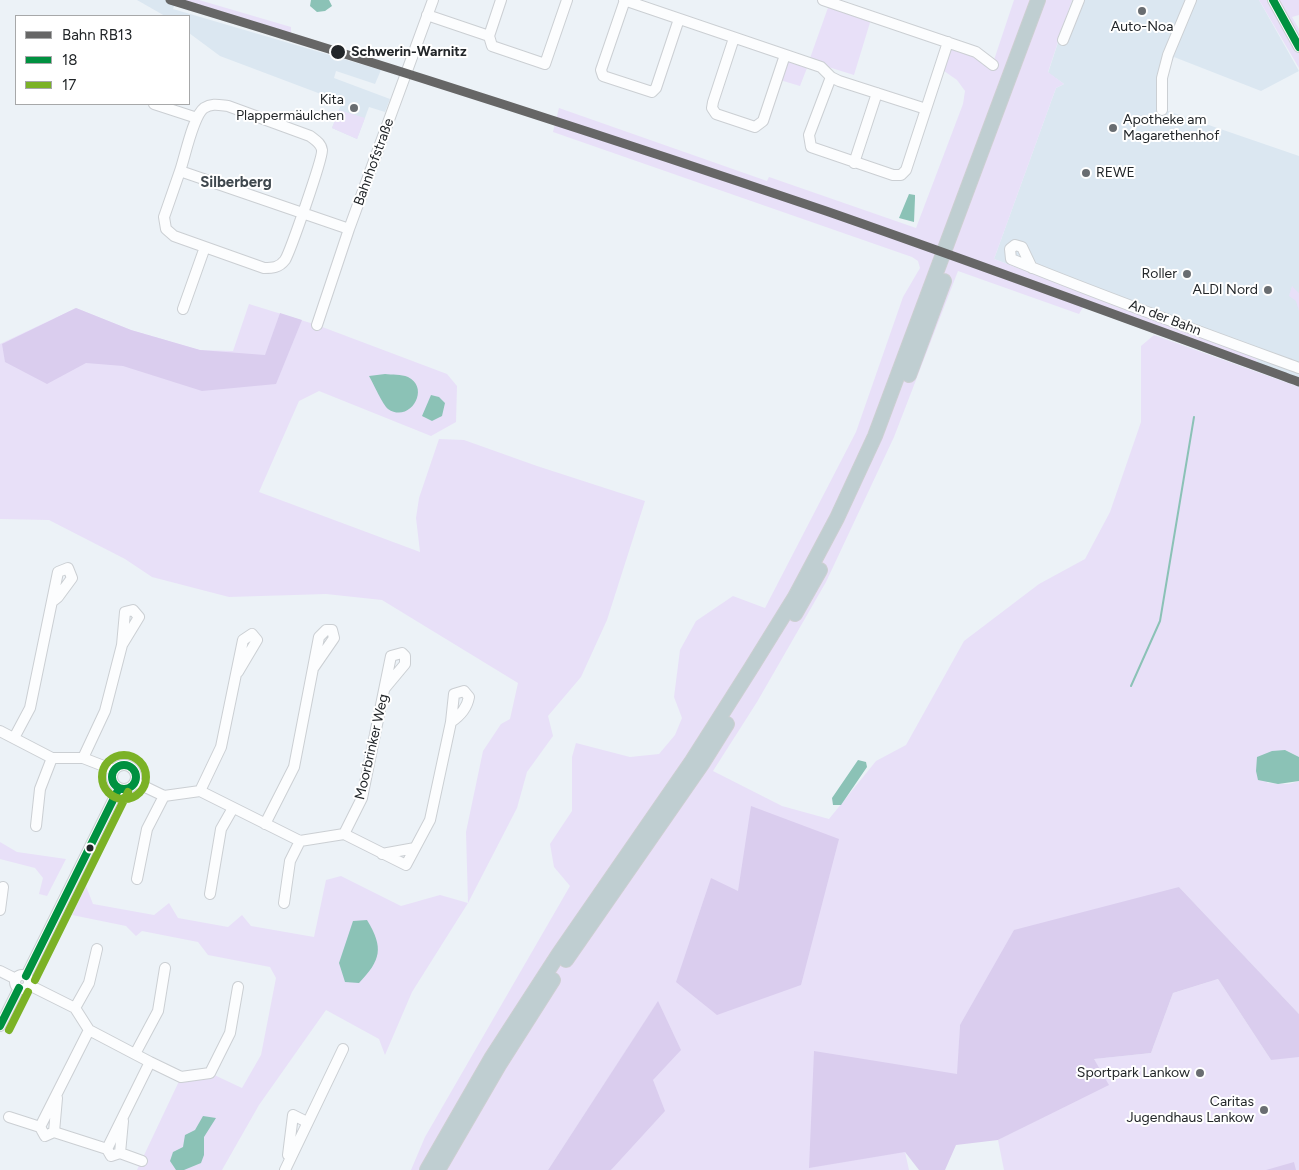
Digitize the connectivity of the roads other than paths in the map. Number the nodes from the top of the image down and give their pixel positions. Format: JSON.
{"nodes":[{"id":1,"x":433,"y":0,"type":"edge"},
{"id":2,"x":501,"y":0,"type":"edge"},
{"id":3,"x":567,"y":0,"type":"edge"},
{"id":4,"x":624,"y":0,"type":"edge"},
{"id":5,"x":823,"y":0,"type":"edge"},
{"id":6,"x":1038,"y":0,"type":"edge"},
{"id":7,"x":1049,"y":0,"type":"edge"},
{"id":8,"x":1079,"y":0,"type":"edge"},
{"id":9,"x":1191,"y":0,"type":"edge"},
{"id":10,"x":1273,"y":0,"type":"edge"},
{"id":11,"x":427,"y":15,"type":"junction"},
{"id":12,"x":679,"y":19,"type":"junction"},
{"id":13,"x":489,"y":36,"type":"junction"},
{"id":14,"x":734,"y":38,"type":"junction"},
{"id":15,"x":1063,"y":40,"type":"dead end"},
{"id":16,"x":948,"y":42,"type":"junction"},
{"id":17,"x":1299,"y":47,"type":"edge"},
{"id":18,"x":785,"y":55,"type":"junction"},
{"id":19,"x":993,"y":66,"type":"dead end"},
{"id":20,"x":830,"y":77,"type":"junction"},
{"id":21,"x":877,"y":93,"type":"junction"},
{"id":22,"x":157,"y":105,"type":"edge"},
{"id":23,"x":926,"y":109,"type":"junction"},
{"id":24,"x":1162,"y":110,"type":"dead end"},
{"id":25,"x":197,"y":118,"type":"junction"},
{"id":26,"x":854,"y":163,"type":"junction"},
{"id":27,"x":180,"y":171,"type":"junction"},
{"id":28,"x":302,"y":213,"type":"junction"},
{"id":29,"x":349,"y":229,"type":"junction"},
{"id":30,"x":205,"y":247,"type":"junction"},
{"id":31,"x":1032,"y":268,"type":"dead end"},
{"id":32,"x":184,"y":309,"type":"dead end"},
{"id":33,"x":317,"y":325,"type":"dead end"},
{"id":34,"x":1299,"y":368,"type":"edge"},
{"id":35,"x":52,"y":601,"type":"dead end"},
{"id":36,"x":122,"y":645,"type":"dead end"},
{"id":37,"x":314,"y":666,"type":"dead end"},
{"id":38,"x":238,"y":672,"type":"dead end"},
{"id":39,"x":385,"y":688,"type":"dead end"},
{"id":40,"x":451,"y":722,"type":"dead end"},
{"id":41,"x":0,"y":731,"type":"edge"},
{"id":42,"x":14,"y":738,"type":"junction"},
{"id":43,"x":52,"y":758,"type":"junction"},
{"id":44,"x":83,"y":758,"type":"junction"},
{"id":45,"x":694,"y":766,"type":"junction"},
{"id":46,"x":114,"y":770,"type":"junction"},
{"id":47,"x":135,"y":782,"type":"junction"},
{"id":48,"x":119,"y":788,"type":"junction"},
{"id":49,"x":200,"y":791,"type":"junction"},
{"id":50,"x":164,"y":796,"type":"junction"},
{"id":51,"x":233,"y":808,"type":"junction"},
{"id":52,"x":265,"y":824,"type":"junction"},
{"id":53,"x":36,"y":826,"type":"dead end"},
{"id":54,"x":344,"y":834,"type":"junction"},
{"id":55,"x":300,"y":841,"type":"junction"},
{"id":56,"x":415,"y":848,"type":"junction"},
{"id":57,"x":382,"y":854,"type":"junction"},
{"id":58,"x":137,"y":879,"type":"dead end"},
{"id":59,"x":3,"y":887,"type":"dead end"},
{"id":60,"x":210,"y":894,"type":"dead end"},
{"id":61,"x":284,"y":903,"type":"dead end"},
{"id":62,"x":0,"y":910,"type":"edge"},
{"id":63,"x":97,"y":949,"type":"dead end"},
{"id":64,"x":165,"y":968,"type":"dead end"},
{"id":65,"x":0,"y":971,"type":"edge"},
{"id":66,"x":22,"y":982,"type":"junction"},
{"id":67,"x":238,"y":987,"type":"dead end"},
{"id":68,"x":75,"y":1008,"type":"junction"},
{"id":69,"x":0,"y":1026,"type":"edge"},
{"id":70,"x":89,"y":1030,"type":"junction"},
{"id":71,"x":343,"y":1049,"type":"dead end"},
{"id":72,"x":135,"y":1054,"type":"junction"},
{"id":73,"x":150,"y":1062,"type":"junction"},
{"id":74,"x":57,"y":1092,"type":"junction"},
{"id":75,"x":9,"y":1117,"type":"dead end"},
{"id":76,"x":123,"y":1117,"type":"junction"},
{"id":77,"x":307,"y":1122,"type":"junction"},
{"id":78,"x":40,"y":1127,"type":"junction"},
{"id":79,"x":54,"y":1132,"type":"junction"},
{"id":80,"x":107,"y":1149,"type":"junction"},
{"id":81,"x":120,"y":1153,"type":"junction"},
{"id":82,"x":142,"y":1161,"type":"dead end"},
{"id":83,"x":286,"y":1168,"type":"edge"},
{"id":84,"x":427,"y":1170,"type":"edge"},
{"id":85,"x":438,"y":1170,"type":"edge"}],
"edges":[{"from":1,"to":11,"type":"street","name":"Bahnhofstraße"},
{"from":2,"to":13,"type":"street"},
{"from":3,"to":13,"type":"street"},
{"from":4,"to":12,"type":"street"},
{"from":4,"to":12,"type":"street"},
{"from":5,"to":16,"type":"street"},
{"from":6,"to":45,"type":"highway"},
{"from":7,"to":45,"type":"highway"},
{"from":8,"to":15,"type":"street"},
{"from":9,"to":24,"type":"street"},
{"from":10,"to":17,"type":"street"},
{"from":11,"to":13,"type":"street"},
{"from":11,"to":29,"type":"street","name":"Bahnhofstraße"},
{"from":12,"to":14,"type":"street"},
{"from":14,"to":18,"type":"street"},
{"from":14,"to":18,"type":"street"},
{"from":16,"to":19,"type":"street"},
{"from":16,"to":23,"type":"street"},
{"from":18,"to":20,"type":"street"},
{"from":20,"to":21,"type":"street"},
{"from":20,"to":26,"type":"street"},
{"from":21,"to":23,"type":"street"},
{"from":21,"to":26,"type":"street"},
{"from":22,"to":25,"type":"street"},
{"from":23,"to":26,"type":"street"},
{"from":25,"to":27,"type":"street"},
{"from":25,"to":28,"type":"street"},
{"from":27,"to":28,"type":"street"},
{"from":27,"to":30,"type":"street"},
{"from":28,"to":29,"type":"street"},
{"from":28,"to":30,"type":"street"},
{"from":29,"to":33,"type":"street","name":"Bahnhofstraße"},
{"from":30,"to":32,"type":"street"},
{"from":31,"to":34,"type":"street","name":"An der Bahn"},
{"from":35,"to":42,"type":"street"},
{"from":36,"to":44,"type":"street"},
{"from":37,"to":52,"type":"street"},
{"from":38,"to":49,"type":"street"},
{"from":39,"to":54,"type":"street","name":"Moorbrinker Weg"},
{"from":40,"to":56,"type":"street"},
{"from":41,"to":42,"type":"street"},
{"from":42,"to":43,"type":"street"},
{"from":43,"to":44,"type":"street"},
{"from":43,"to":53,"type":"street"},
{"from":44,"to":46,"type":"street"},
{"from":45,"to":84,"type":"highway"},
{"from":45,"to":85,"type":"highway"},
{"from":46,"to":47,"type":"street"},
{"from":46,"to":48,"type":"street"},
{"from":47,"to":48,"type":"street"},
{"from":47,"to":50,"type":"street"},
{"from":48,"to":66,"type":"street"},
{"from":49,"to":50,"type":"street"},
{"from":49,"to":51,"type":"street"},
{"from":50,"to":58,"type":"street"},
{"from":51,"to":52,"type":"street"},
{"from":51,"to":60,"type":"street"},
{"from":52,"to":55,"type":"street"},
{"from":54,"to":55,"type":"street"},
{"from":54,"to":57,"type":"street"},
{"from":55,"to":61,"type":"street"},
{"from":56,"to":57,"type":"street"},
{"from":56,"to":57,"type":"street"},
{"from":59,"to":62,"type":"street"},
{"from":63,"to":68,"type":"street"},
{"from":64,"to":72,"type":"street"},
{"from":65,"to":66,"type":"street"},
{"from":66,"to":68,"type":"street"},
{"from":66,"to":69,"type":"street"},
{"from":67,"to":73,"type":"street"},
{"from":68,"to":70,"type":"street"},
{"from":70,"to":72,"type":"street"},
{"from":70,"to":74,"type":"street"},
{"from":71,"to":77,"type":"street"},
{"from":72,"to":73,"type":"street"},
{"from":73,"to":76,"type":"street"},
{"from":74,"to":78,"type":"street"},
{"from":74,"to":79,"type":"street"},
{"from":75,"to":78,"type":"street"},
{"from":76,"to":80,"type":"street"},
{"from":76,"to":81,"type":"street"},
{"from":77,"to":83,"type":"street"},
{"from":77,"to":83,"type":"street"},
{"from":78,"to":79,"type":"street"},
{"from":79,"to":80,"type":"street"},
{"from":80,"to":81,"type":"street"},
{"from":81,"to":82,"type":"street"}]}
